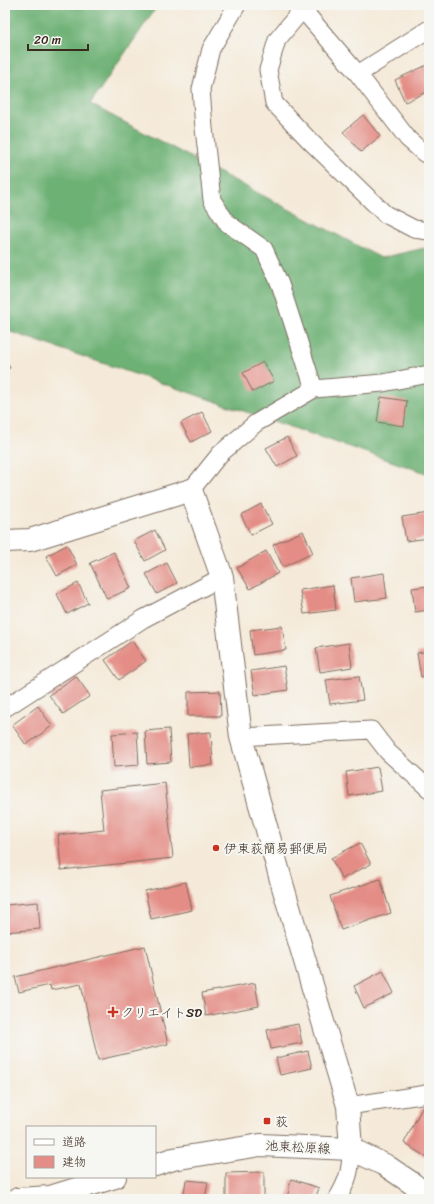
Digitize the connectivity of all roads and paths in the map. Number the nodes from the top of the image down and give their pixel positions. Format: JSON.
{"nodes":[{"id":1,"x":237,"y":5,"type":"edge"},
{"id":2,"x":304,"y":7,"type":"edge"},
{"id":3,"x":429,"y":29,"type":"edge"},
{"id":4,"x":358,"y":74,"type":"junction"},
{"id":5,"x":429,"y":154,"type":"edge"},
{"id":6,"x":429,"y":231,"type":"edge"},
{"id":7,"x":429,"y":374,"type":"edge"},
{"id":8,"x":314,"y":389,"type":"junction"},
{"id":9,"x":190,"y":490,"type":"junction"},
{"id":10,"x":5,"y":541,"type":"edge"},
{"id":11,"x":222,"y":577,"type":"junction"},
{"id":12,"x":5,"y":708,"type":"edge"},
{"id":13,"x":241,"y":737,"type":"junction"},
{"id":14,"x":429,"y":789,"type":"edge"},
{"id":15,"x":429,"y":1092,"type":"edge"},
{"id":16,"x":348,"y":1106,"type":"junction"},
{"id":17,"x":351,"y":1149,"type":"junction"},
{"id":18,"x":156,"y":1165,"type":"edge"},
{"id":19,"x":112,"y":1178,"type":"edge"},
{"id":20,"x":429,"y":1198,"type":"edge"},
{"id":21,"x":18,"y":1199,"type":"edge"},
{"id":22,"x":337,"y":1199,"type":"edge"}],
"edges":[{"from":1,"to":8,"type":"street"},
{"from":2,"to":4,"type":"street"},
{"from":2,"to":6,"type":"street"},
{"from":3,"to":4,"type":"street"},
{"from":4,"to":5,"type":"street"},
{"from":7,"to":8,"type":"street"},
{"from":8,"to":9,"type":"street"},
{"from":9,"to":10,"type":"street"},
{"from":9,"to":11,"type":"street"},
{"from":11,"to":12,"type":"street"},
{"from":11,"to":13,"type":"street"},
{"from":13,"to":14,"type":"street"},
{"from":13,"to":16,"type":"street"},
{"from":15,"to":16,"type":"street"},
{"from":16,"to":17,"type":"street"},
{"from":17,"to":18,"type":"street","name":"池東松原線"},
{"from":17,"to":20,"type":"street","name":"池東松原線"},
{"from":17,"to":22,"type":"street"},
{"from":19,"to":21,"type":"street"}]}
